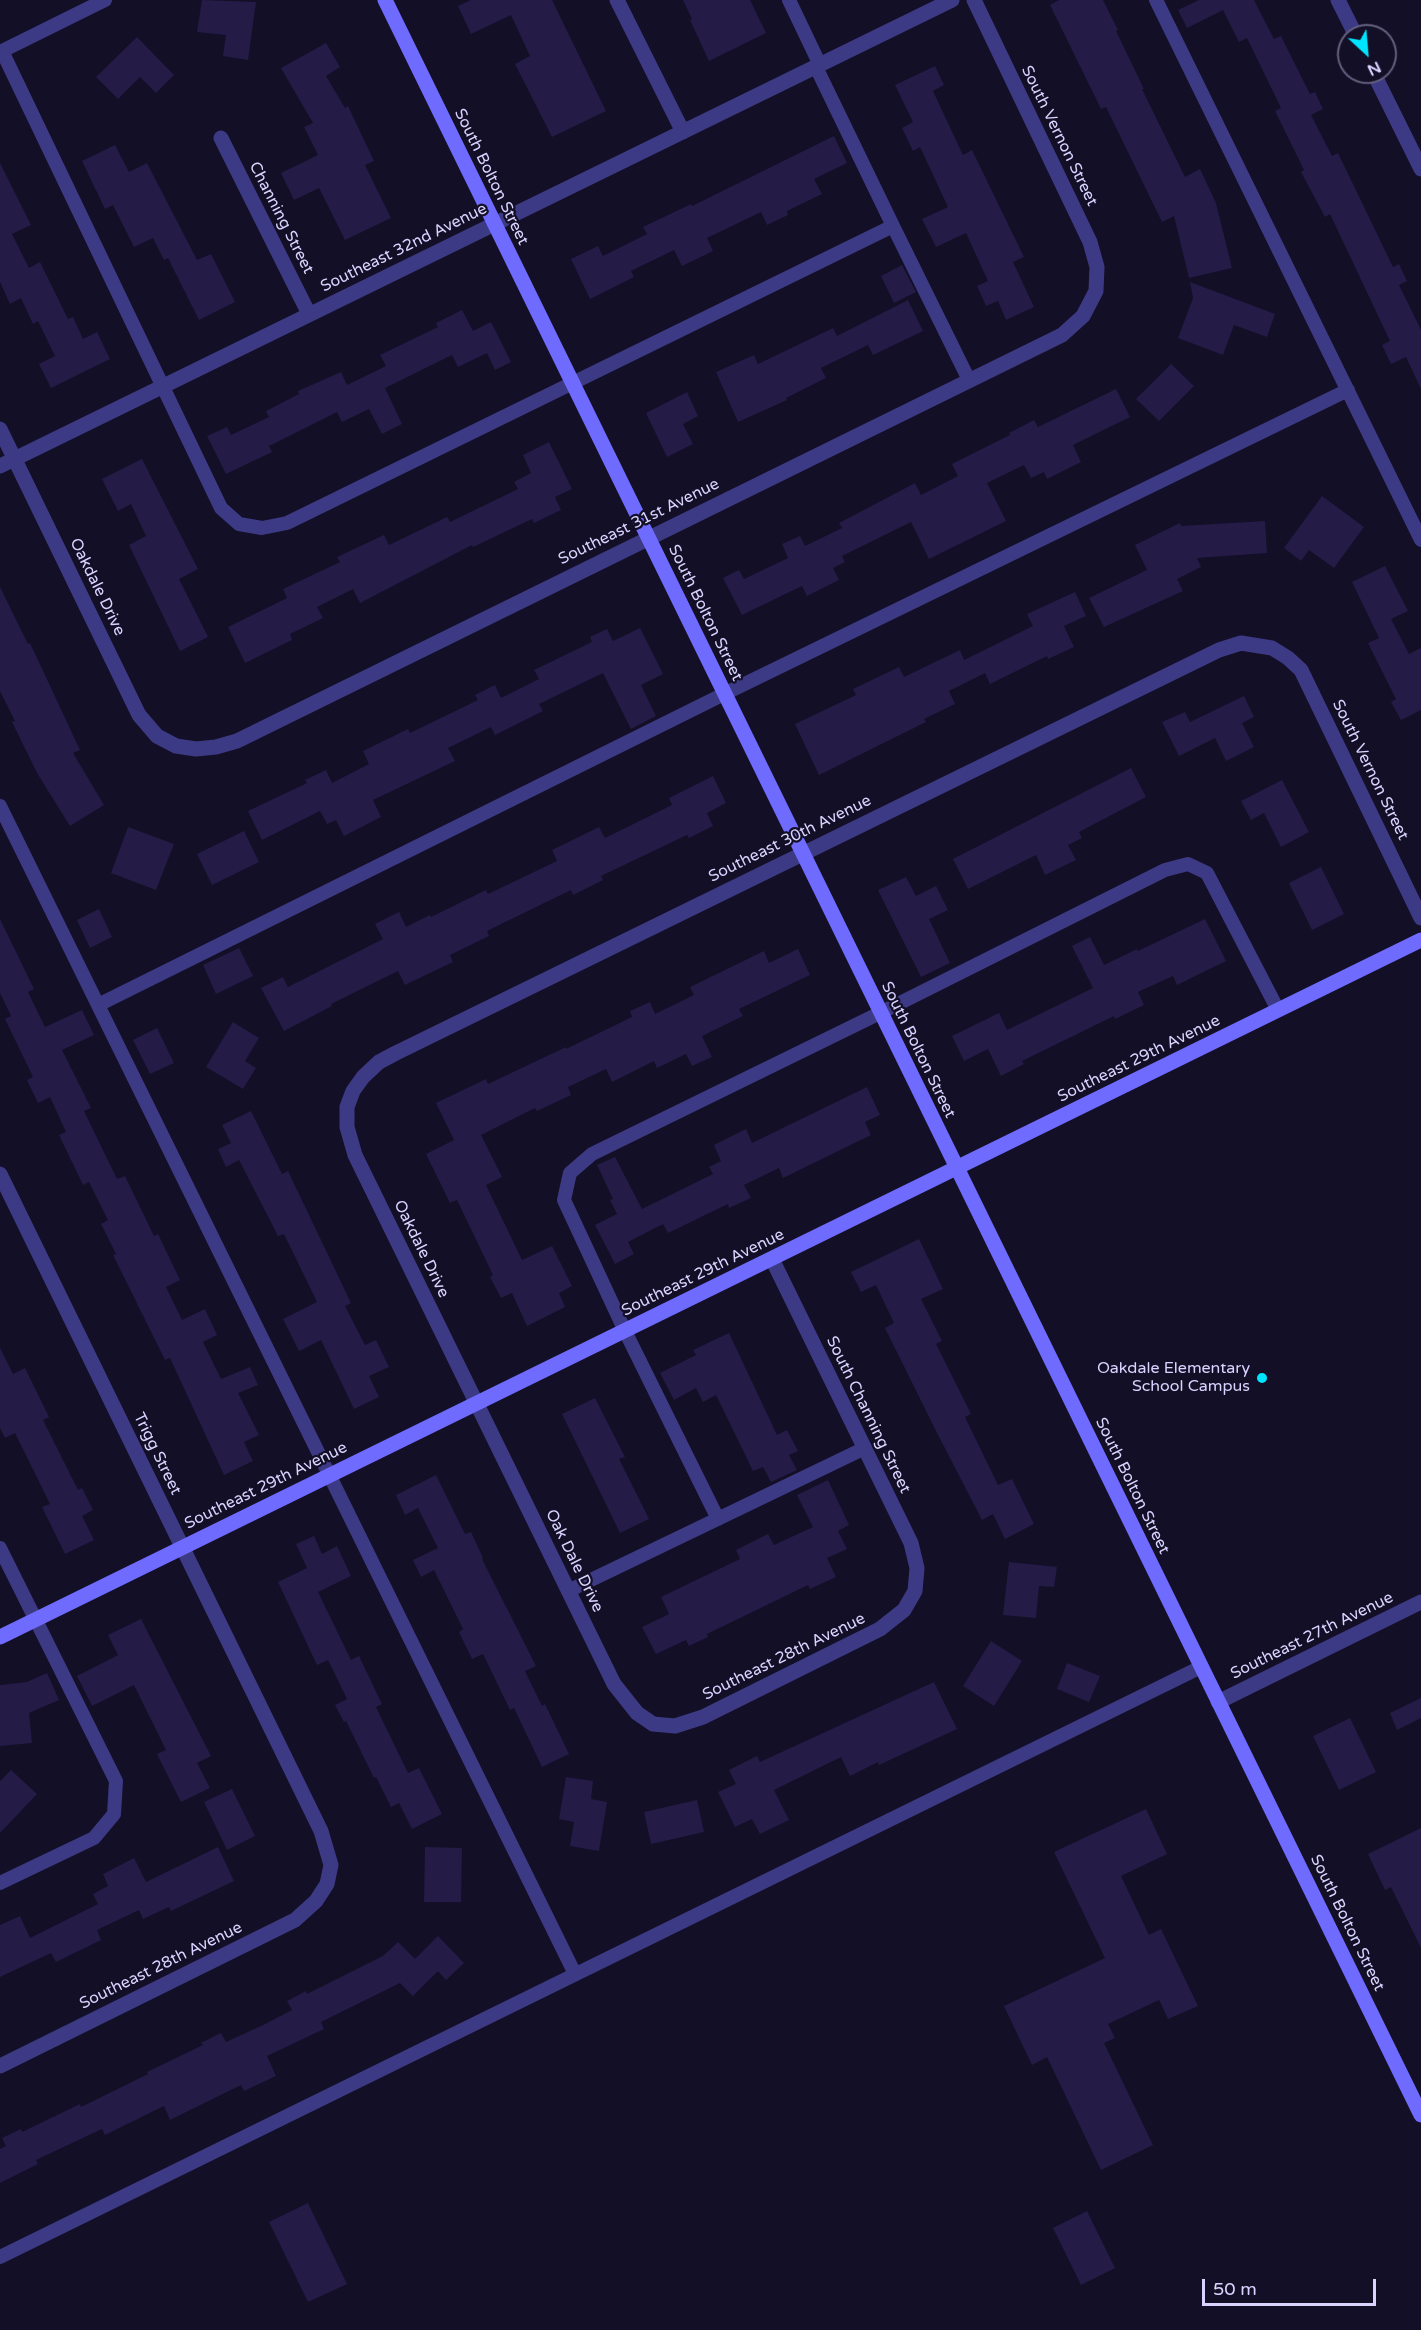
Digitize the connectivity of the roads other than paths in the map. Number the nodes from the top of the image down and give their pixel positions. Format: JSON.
{"nodes":[{"id":1,"x":105,"y":0,"type":"edge"},
{"id":2,"x":385,"y":0,"type":"edge"},
{"id":3,"x":617,"y":0,"type":"edge"},
{"id":4,"x":789,"y":0,"type":"edge"},
{"id":5,"x":952,"y":0,"type":"edge"},
{"id":6,"x":974,"y":0,"type":"edge"},
{"id":7,"x":1156,"y":0,"type":"edge"},
{"id":8,"x":1338,"y":0,"type":"edge"},
{"id":9,"x":1350,"y":24,"type":"edge"},
{"id":10,"x":1,"y":52,"type":"edge"},
{"id":11,"x":818,"y":66,"type":"junction"},
{"id":12,"x":1379,"y":84,"type":"edge"},
{"id":13,"x":683,"y":132,"type":"junction"},
{"id":14,"x":221,"y":138,"type":"dead end"},
{"id":15,"x":1421,"y":169,"type":"edge"},
{"id":16,"x":494,"y":224,"type":"junction"},
{"id":17,"x":893,"y":226,"type":"junction"},
{"id":18,"x":1096,"y":291,"type":"joint"},
{"id":19,"x":309,"y":314,"type":"junction"},
{"id":20,"x":969,"y":380,"type":"junction"},
{"id":21,"x":573,"y":383,"type":"junction"},
{"id":22,"x":162,"y":386,"type":"junction"},
{"id":23,"x":1348,"y":390,"type":"junction"},
{"id":24,"x":0,"y":429,"type":"edge"},
{"id":25,"x":14,"y":459,"type":"junction"},
{"id":26,"x":0,"y":466,"type":"edge"},
{"id":27,"x":649,"y":537,"type":"junction"},
{"id":28,"x":1421,"y":540,"type":"edge"},
{"id":29,"x":1272,"y":648,"type":"joint"},
{"id":30,"x":724,"y":694,"type":"junction"},
{"id":31,"x":176,"y":746,"type":"joint"},
{"id":32,"x":0,"y":806,"type":"edge"},
{"id":33,"x":801,"y":853,"type":"junction"},
{"id":34,"x":1421,"y":918,"type":"edge"},
{"id":35,"x":1421,"y":940,"type":"edge"},
{"id":36,"x":98,"y":1005,"type":"junction"},
{"id":37,"x":1278,"y":1010,"type":"junction"},
{"id":38,"x":880,"y":1013,"type":"junction"},
{"id":39,"x":347,"y":1107,"type":"joint"},
{"id":40,"x":956,"y":1169,"type":"junction"},
{"id":41,"x":0,"y":1174,"type":"edge"},
{"id":42,"x":772,"y":1259,"type":"junction"},
{"id":43,"x":624,"y":1331,"type":"junction"},
{"id":44,"x":476,"y":1404,"type":"junction"},
{"id":45,"x":865,"y":1448,"type":"junction"},
{"id":46,"x":330,"y":1475,"type":"junction"},
{"id":47,"x":718,"y":1519,"type":"junction"},
{"id":48,"x":183,"y":1547,"type":"junction"},
{"id":49,"x":0,"y":1548,"type":"edge"},
{"id":50,"x":568,"y":1591,"type":"junction"},
{"id":51,"x":915,"y":1591,"type":"joint"},
{"id":52,"x":1421,"y":1602,"type":"edge"},
{"id":53,"x":35,"y":1620,"type":"junction"},
{"id":54,"x":0,"y":1637,"type":"edge"},
{"id":55,"x":1201,"y":1667,"type":"junction"},
{"id":56,"x":1218,"y":1702,"type":"junction"},
{"id":57,"x":653,"y":1724,"type":"joint"},
{"id":58,"x":0,"y":1883,"type":"edge"},
{"id":59,"x":327,"y":1884,"type":"joint"},
{"id":60,"x":575,"y":1974,"type":"junction"},
{"id":61,"x":0,"y":2066,"type":"edge"},
{"id":62,"x":1421,"y":2115,"type":"edge"},
{"id":63,"x":0,"y":2257,"type":"edge"}],
"edges":[{"from":1,"to":10,"type":"lane"},
{"from":2,"to":16,"type":"street","name":"South Bolton Street"},
{"from":3,"to":13,"type":"street"},
{"from":4,"to":11,"type":"lane"},
{"from":5,"to":11,"type":"street","name":"Southeast 32nd Avenue"},
{"from":6,"to":18,"type":"street","name":"South Vernon Street"},
{"from":7,"to":23,"type":"lane"},
{"from":8,"to":9,"type":"street"},
{"from":10,"to":22,"type":"lane"},
{"from":11,"to":13,"type":"street","name":"Southeast 32nd Avenue"},
{"from":11,"to":17,"type":"lane"},
{"from":12,"to":15,"type":"street"},
{"from":13,"to":16,"type":"street","name":"Southeast 32nd Avenue"},
{"from":14,"to":19,"type":"street","name":"Channing Street"},
{"from":16,"to":19,"type":"street","name":"Southeast 32nd Avenue"},
{"from":16,"to":21,"type":"street","name":"South Bolton Street"},
{"from":17,"to":20,"type":"lane"},
{"from":17,"to":21,"type":"lane"},
{"from":18,"to":20,"type":"street","name":"Southeast 31st Avenue"},
{"from":19,"to":22,"type":"street","name":"Southeast 32nd Avenue"},
{"from":20,"to":27,"type":"street","name":"Southeast 31st Avenue"},
{"from":21,"to":22,"type":"lane"},
{"from":21,"to":27,"type":"street","name":"South Bolton Street"},
{"from":22,"to":25,"type":"street","name":"Southeast 32nd Avenue"},
{"from":23,"to":28,"type":"lane"},
{"from":23,"to":30,"type":"lane"},
{"from":24,"to":25,"type":"street","name":"Oakdale Drive"},
{"from":25,"to":26,"type":"street","name":"Southeast 32nd Avenue"},
{"from":25,"to":31,"type":"street","name":"Oakdale Drive"},
{"from":27,"to":30,"type":"street","name":"South Bolton Street"},
{"from":27,"to":31,"type":"street","name":"Southeast 31st Avenue"},
{"from":29,"to":33,"type":"street","name":"Southeast 30th Avenue"},
{"from":29,"to":34,"type":"street","name":"South Vernon Street"},
{"from":30,"to":33,"type":"street","name":"South Bolton Street"},
{"from":30,"to":36,"type":"lane"},
{"from":32,"to":36,"type":"lane"},
{"from":33,"to":38,"type":"street","name":"South Bolton Street"},
{"from":33,"to":39,"type":"street","name":"Southeast 30th Avenue"},
{"from":35,"to":37,"type":"street","name":"Southeast 29th Avenue"},
{"from":36,"to":46,"type":"lane"},
{"from":37,"to":38,"type":"lane"},
{"from":37,"to":40,"type":"street","name":"Southeast 29th Avenue"},
{"from":38,"to":40,"type":"street","name":"South Bolton Street"},
{"from":38,"to":43,"type":"lane"},
{"from":39,"to":44,"type":"street","name":"Oakdale Drive"},
{"from":40,"to":42,"type":"street","name":"Southeast 29th Avenue"},
{"from":40,"to":55,"type":"street","name":"South Bolton Street"},
{"from":41,"to":48,"type":"street","name":"Trigg Street"},
{"from":42,"to":43,"type":"street","name":"Southeast 29th Avenue"},
{"from":42,"to":45,"type":"street","name":"South Channing Street"},
{"from":43,"to":44,"type":"street","name":"Southeast 29th Avenue"},
{"from":43,"to":47,"type":"lane"},
{"from":44,"to":46,"type":"street","name":"Southeast 29th Avenue"},
{"from":44,"to":50,"type":"street","name":"Oak Dale Drive"},
{"from":45,"to":47,"type":"lane"},
{"from":45,"to":51,"type":"street","name":"South Channing Street"},
{"from":46,"to":48,"type":"street","name":"Southeast 29th Avenue"},
{"from":46,"to":60,"type":"lane"},
{"from":47,"to":50,"type":"lane"},
{"from":48,"to":53,"type":"street","name":"Southeast 29th Avenue"},
{"from":48,"to":59,"type":"street","name":"Trigg Street"},
{"from":49,"to":53,"type":"lane"},
{"from":50,"to":57,"type":"street","name":"Oak Dale Drive"},
{"from":51,"to":57,"type":"street","name":"Southeast 28th Avenue"},
{"from":52,"to":56,"type":"street","name":"Southeast 27th Avenue"},
{"from":53,"to":54,"type":"street","name":"Southeast 29th Avenue"},
{"from":53,"to":58,"type":"lane"},
{"from":55,"to":56,"type":"street","name":"South Bolton Street"},
{"from":55,"to":60,"type":"lane"},
{"from":56,"to":62,"type":"street","name":"South Bolton Street"},
{"from":59,"to":61,"type":"street","name":"Southeast 28th Avenue"},
{"from":60,"to":63,"type":"lane"}]}
